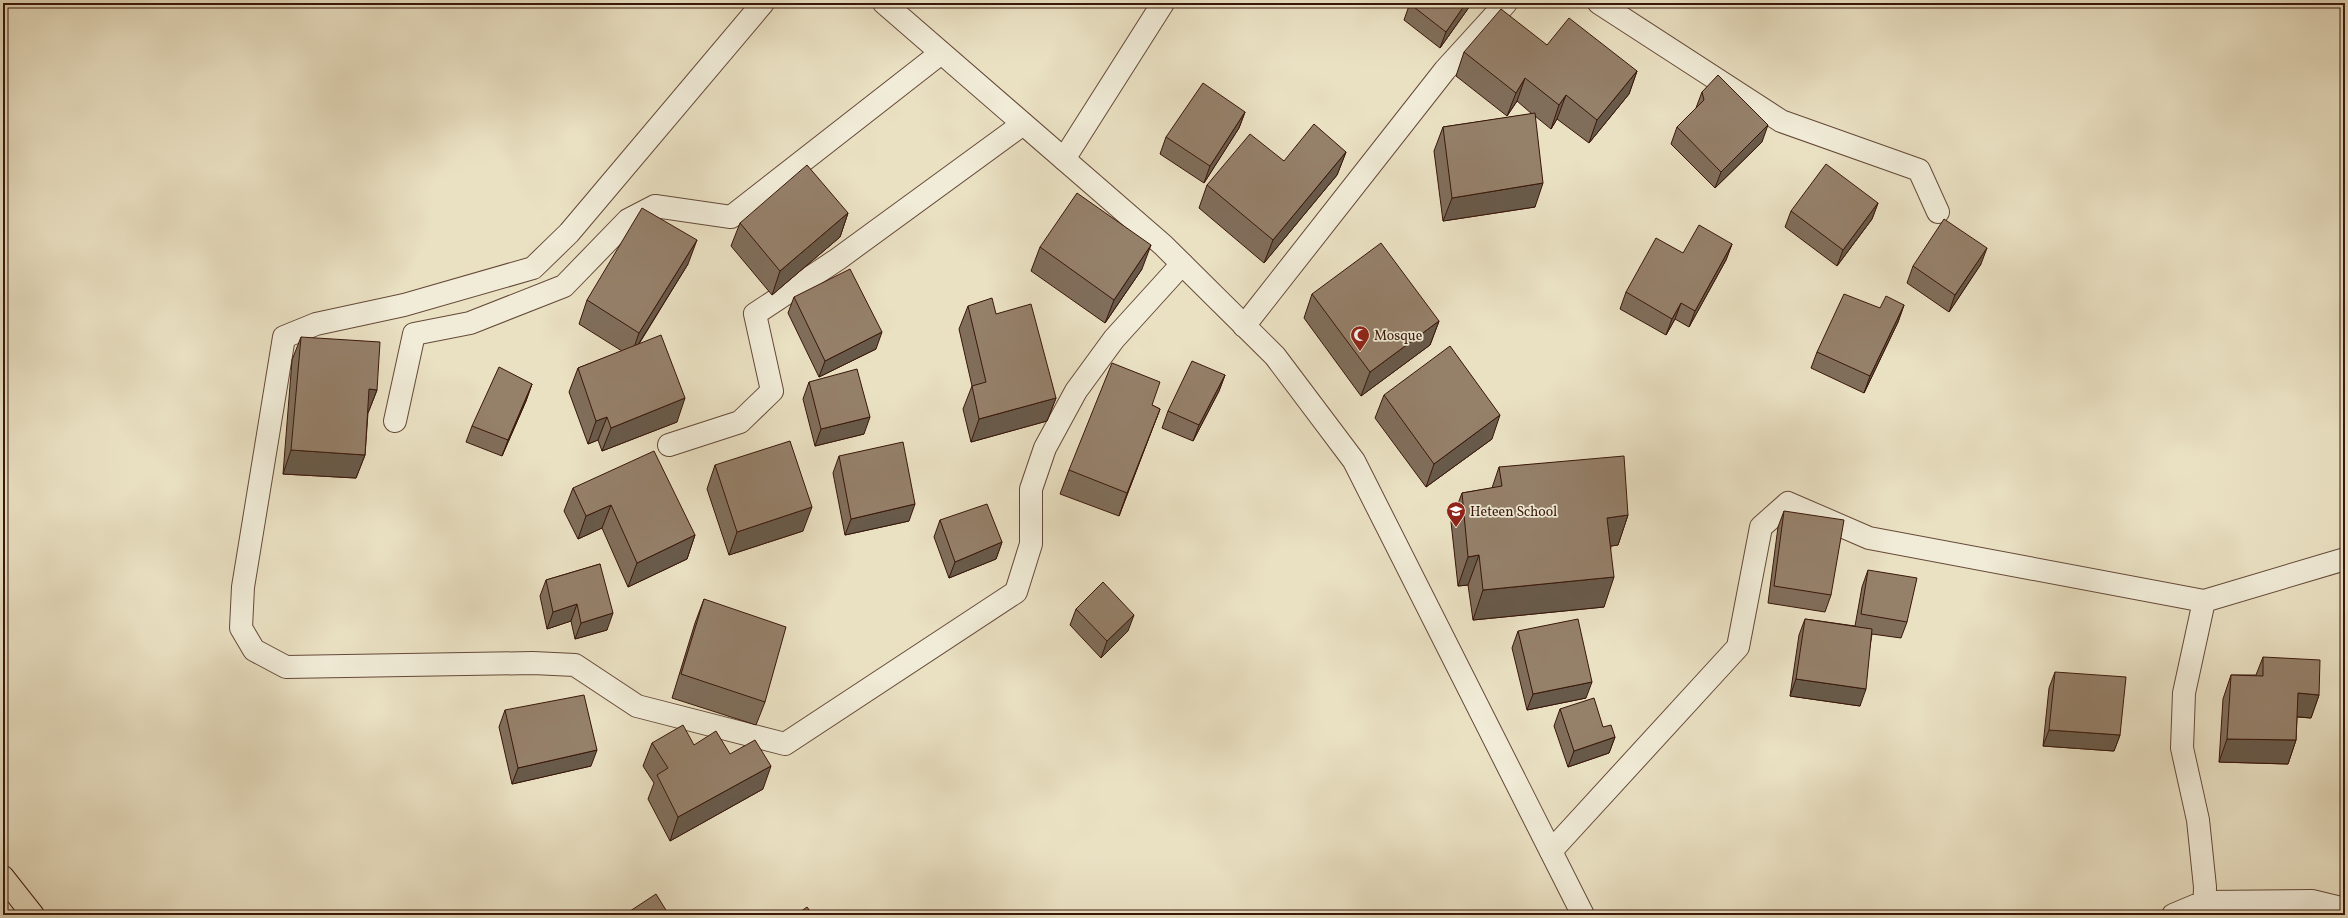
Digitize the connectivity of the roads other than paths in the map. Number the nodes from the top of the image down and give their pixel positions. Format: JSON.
{"nodes":[{"id":1,"x":763,"y":3,"type":"edge"},
{"id":2,"x":884,"y":3,"type":"edge"},
{"id":3,"x":1163,"y":3,"type":"edge"},
{"id":4,"x":1506,"y":3,"type":"edge"},
{"id":5,"x":1599,"y":3,"type":"edge"},
{"id":6,"x":941,"y":53,"type":"junction"},
{"id":7,"x":1023,"y":124,"type":"junction"},
{"id":8,"x":1064,"y":159,"type":"junction"},
{"id":9,"x":1938,"y":212,"type":"dead end"},
{"id":10,"x":1182,"y":264,"type":"junction"},
{"id":11,"x":1244,"y":326,"type":"junction"},
{"id":12,"x":395,"y":421,"type":"dead end"},
{"id":13,"x":669,"y":445,"type":"dead end"},
{"id":14,"x":2345,"y":559,"type":"edge"},
{"id":15,"x":2204,"y":601,"type":"junction"},
{"id":16,"x":1551,"y":851,"type":"junction"},
{"id":17,"x":3,"y":877,"type":"edge"},
{"id":18,"x":2204,"y":909,"type":"edge"},
{"id":19,"x":2345,"y":909,"type":"edge"},
{"id":20,"x":33,"y":915,"type":"edge"},
{"id":21,"x":1583,"y":915,"type":"edge"},
{"id":22,"x":2173,"y":915,"type":"edge"}],
"edges":[{"from":1,"to":10,"type":"street"},
{"from":2,"to":6,"type":"street"},
{"from":3,"to":8,"type":"street"},
{"from":4,"to":11,"type":"street"},
{"from":5,"to":9,"type":"street"},
{"from":6,"to":7,"type":"street"},
{"from":6,"to":12,"type":"street"},
{"from":7,"to":8,"type":"street"},
{"from":7,"to":13,"type":"street"},
{"from":8,"to":10,"type":"street"},
{"from":10,"to":11,"type":"street"},
{"from":11,"to":16,"type":"street"},
{"from":14,"to":15,"type":"street"},
{"from":15,"to":16,"type":"street"},
{"from":15,"to":18,"type":"street"},
{"from":16,"to":21,"type":"street"},
{"from":17,"to":20,"type":"main road"},
{"from":18,"to":19,"type":"street"},
{"from":18,"to":22,"type":"street"}]}
